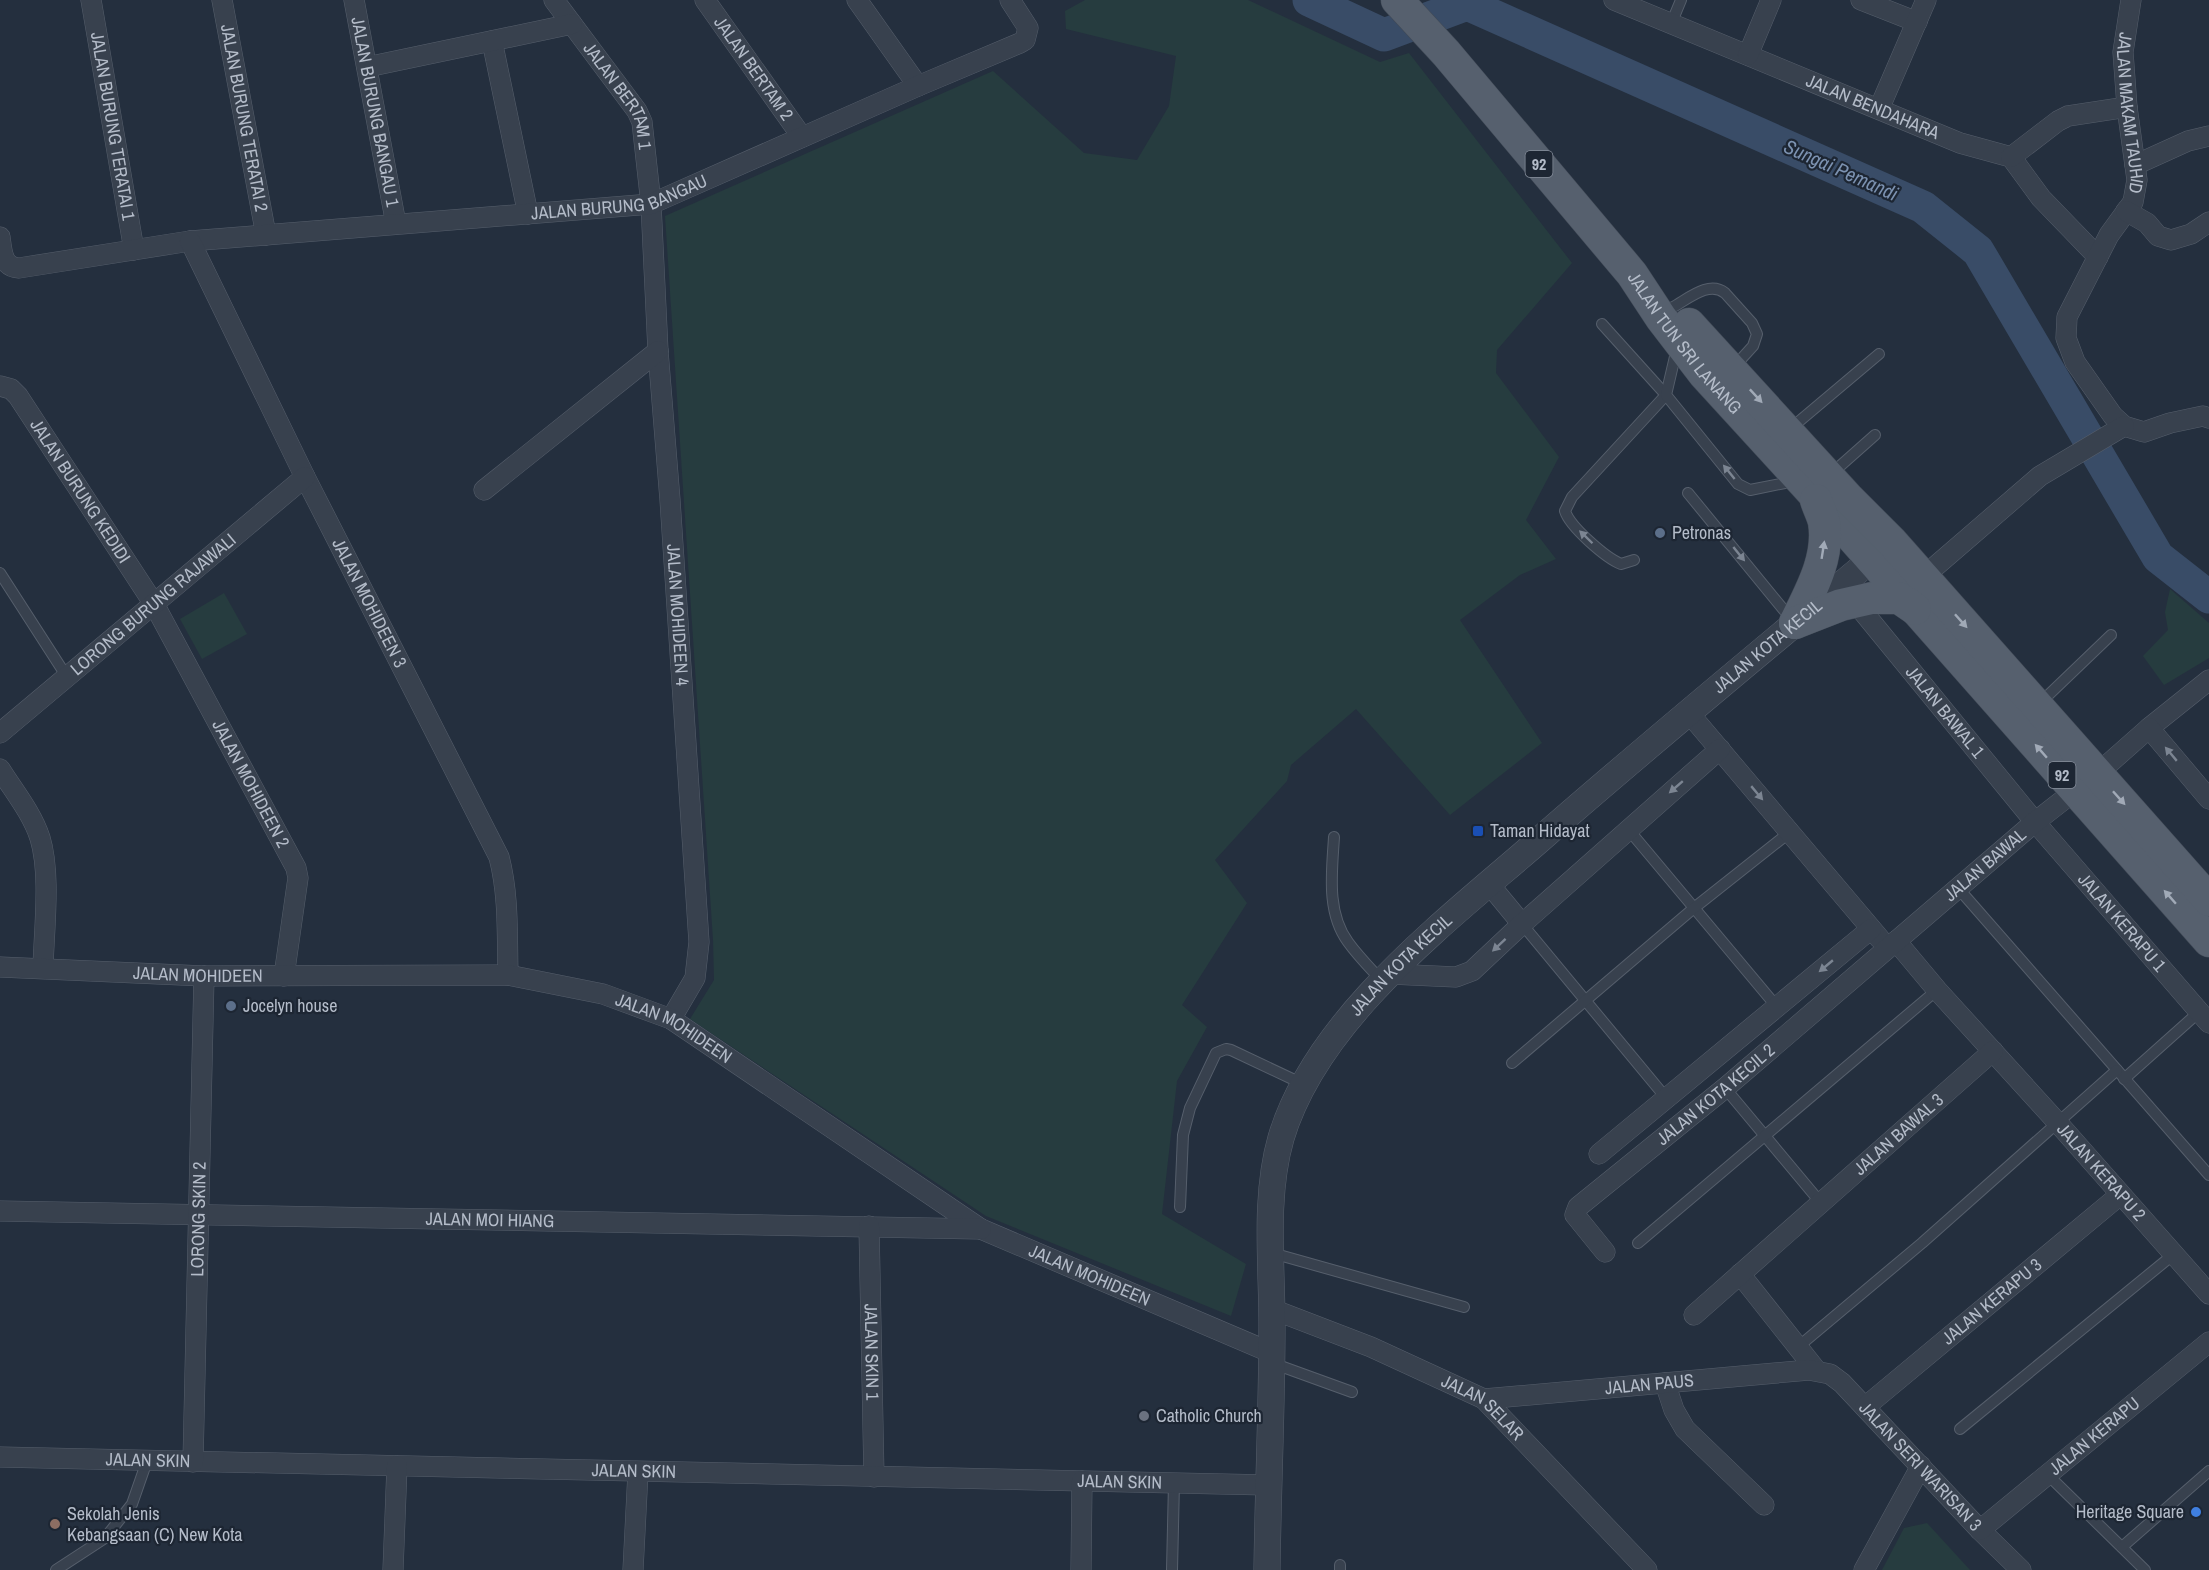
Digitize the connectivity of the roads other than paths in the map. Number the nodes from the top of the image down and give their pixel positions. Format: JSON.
{"nodes":[{"id":1,"x":92,"y":0,"type":"edge"},
{"id":2,"x":222,"y":0,"type":"edge"},
{"id":3,"x":354,"y":0,"type":"edge"},
{"id":4,"x":554,"y":0,"type":"edge"},
{"id":5,"x":705,"y":0,"type":"edge"},
{"id":6,"x":856,"y":0,"type":"edge"},
{"id":7,"x":1010,"y":0,"type":"edge"},
{"id":8,"x":1397,"y":0,"type":"edge"},
{"id":9,"x":1614,"y":0,"type":"edge"},
{"id":10,"x":1682,"y":0,"type":"edge"},
{"id":11,"x":1771,"y":0,"type":"edge"},
{"id":12,"x":1861,"y":0,"type":"edge"},
{"id":13,"x":1926,"y":0,"type":"edge"},
{"id":14,"x":2131,"y":0,"type":"edge"},
{"id":15,"x":1917,"y":22,"type":"junction"},
{"id":16,"x":572,"y":24,"type":"junction"},
{"id":17,"x":1671,"y":24,"type":"junction"},
{"id":18,"x":492,"y":41,"type":"junction"},
{"id":19,"x":1748,"y":55,"type":"junction"},
{"id":20,"x":367,"y":67,"type":"junction"},
{"id":21,"x":918,"y":86,"type":"junction"},
{"id":22,"x":2127,"y":108,"type":"junction"},
{"id":23,"x":1879,"y":109,"type":"junction"},
{"id":24,"x":2209,"y":136,"type":"edge"},
{"id":25,"x":802,"y":137,"type":"junction"},
{"id":26,"x":2011,"y":157,"type":"junction"},
{"id":27,"x":2135,"y":165,"type":"junction"},
{"id":28,"x":651,"y":204,"type":"junction"},
{"id":29,"x":2126,"y":211,"type":"junction"},
{"id":30,"x":528,"y":214,"type":"junction"},
{"id":31,"x":2209,"y":222,"type":"edge"},
{"id":32,"x":396,"y":224,"type":"junction"},
{"id":33,"x":266,"y":235,"type":"junction"},
{"id":34,"x":190,"y":241,"type":"junction"},
{"id":35,"x":2,"y":247,"type":"edge"},
{"id":36,"x":134,"y":250,"type":"junction"},
{"id":37,"x":2098,"y":256,"type":"junction"},
{"id":38,"x":1632,"y":274,"type":"junction"},
{"id":39,"x":1673,"y":307,"type":"junction"},
{"id":40,"x":1602,"y":324,"type":"dead end"},
{"id":41,"x":1679,"y":341,"type":"junction"},
{"id":42,"x":658,"y":351,"type":"junction"},
{"id":43,"x":1879,"y":354,"type":"dead end"},
{"id":44,"x":1731,"y":370,"type":"junction"},
{"id":45,"x":0,"y":386,"type":"edge"},
{"id":46,"x":1666,"y":394,"type":"junction"},
{"id":47,"x":2209,"y":418,"type":"edge"},
{"id":48,"x":2117,"y":430,"type":"junction"},
{"id":49,"x":1787,"y":431,"type":"junction"},
{"id":50,"x":1875,"y":435,"type":"dead end"},
{"id":51,"x":305,"y":477,"type":"junction"},
{"id":52,"x":1814,"y":483,"type":"junction"},
{"id":53,"x":484,"y":490,"type":"dead end"},
{"id":54,"x":1688,"y":493,"type":"dead end"},
{"id":55,"x":1882,"y":551,"type":"junction"},
{"id":56,"x":1634,"y":560,"type":"dead end"},
{"id":57,"x":0,"y":573,"type":"edge"},
{"id":58,"x":1923,"y":577,"type":"junction"},
{"id":59,"x":1855,"y":602,"type":"junction"},
{"id":60,"x":154,"y":604,"type":"junction"},
{"id":61,"x":1916,"y":609,"type":"junction"},
{"id":62,"x":1795,"y":623,"type":"junction"},
{"id":63,"x":2111,"y":635,"type":"dead end"},
{"id":64,"x":67,"y":677,"type":"junction"},
{"id":65,"x":2209,"y":680,"type":"edge"},
{"id":66,"x":2037,"y":706,"type":"junction"},
{"id":67,"x":1688,"y":712,"type":"junction"},
{"id":68,"x":2149,"y":728,"type":"junction"},
{"id":69,"x":0,"y":733,"type":"edge"},
{"id":70,"x":1720,"y":749,"type":"junction"},
{"id":71,"x":0,"y":769,"type":"edge"},
{"id":72,"x":2086,"y":782,"type":"junction"},
{"id":73,"x":2209,"y":799,"type":"edge"},
{"id":74,"x":2035,"y":822,"type":"junction"},
{"id":75,"x":1628,"y":829,"type":"junction"},
{"id":76,"x":1790,"y":832,"type":"junction"},
{"id":77,"x":1334,"y":837,"type":"dead end"},
{"id":78,"x":1489,"y":884,"type":"junction"},
{"id":79,"x":1958,"y":888,"type":"junction"},
{"id":80,"x":2209,"y":900,"type":"edge"},
{"id":81,"x":1694,"y":908,"type":"junction"},
{"id":82,"x":1522,"y":924,"type":"junction"},
{"id":83,"x":1871,"y":929,"type":"junction"},
{"id":84,"x":2209,"y":941,"type":"edge"},
{"id":85,"x":1892,"y":945,"type":"junction"},
{"id":86,"x":0,"y":967,"type":"edge"},
{"id":87,"x":43,"y":968,"type":"junction"},
{"id":88,"x":508,"y":975,"type":"junction"},
{"id":89,"x":204,"y":976,"type":"junction"},
{"id":90,"x":284,"y":976,"type":"junction"},
{"id":91,"x":1386,"y":978,"type":"junction"},
{"id":92,"x":1937,"y":990,"type":"junction"},
{"id":93,"x":1584,"y":1000,"type":"junction"},
{"id":94,"x":1777,"y":1007,"type":"junction"},
{"id":95,"x":2204,"y":1018,"type":"edge"},
{"id":96,"x":671,"y":1019,"type":"junction"},
{"id":97,"x":1993,"y":1051,"type":"junction"},
{"id":98,"x":1512,"y":1064,"type":"dead end"},
{"id":99,"x":2120,"y":1074,"type":"junction"},
{"id":100,"x":1304,"y":1084,"type":"junction"},
{"id":101,"x":1725,"y":1088,"type":"junction"},
{"id":102,"x":1667,"y":1099,"type":"junction"},
{"id":103,"x":2057,"y":1122,"type":"junction"},
{"id":104,"x":1765,"y":1136,"type":"junction"},
{"id":105,"x":1599,"y":1154,"type":"dead end"},
{"id":106,"x":2209,"y":1175,"type":"edge"},
{"id":107,"x":2120,"y":1195,"type":"junction"},
{"id":108,"x":1821,"y":1203,"type":"junction"},
{"id":109,"x":1180,"y":1207,"type":"dead end"},
{"id":110,"x":0,"y":1211,"type":"edge"},
{"id":111,"x":199,"y":1214,"type":"junction"},
{"id":112,"x":869,"y":1226,"type":"junction"},
{"id":113,"x":981,"y":1228,"type":"junction"},
{"id":114,"x":1638,"y":1243,"type":"dead end"},
{"id":115,"x":1605,"y":1252,"type":"dead end"},
{"id":116,"x":1271,"y":1253,"type":"junction"},
{"id":117,"x":2174,"y":1254,"type":"junction"},
{"id":118,"x":1740,"y":1274,"type":"junction"},
{"id":119,"x":2209,"y":1294,"type":"edge"},
{"id":120,"x":1464,"y":1307,"type":"dead end"},
{"id":121,"x":1272,"y":1310,"type":"junction"},
{"id":122,"x":1694,"y":1315,"type":"dead end"},
{"id":123,"x":2209,"y":1342,"type":"edge"},
{"id":124,"x":1798,"y":1347,"type":"junction"},
{"id":125,"x":1271,"y":1358,"type":"junction"},
{"id":126,"x":1816,"y":1370,"type":"junction"},
{"id":127,"x":1665,"y":1383,"type":"junction"},
{"id":128,"x":1352,"y":1392,"type":"dead end"},
{"id":129,"x":1484,"y":1399,"type":"junction"},
{"id":130,"x":1865,"y":1407,"type":"junction"},
{"id":131,"x":1960,"y":1429,"type":"dead end"},
{"id":132,"x":0,"y":1457,"type":"edge"},
{"id":133,"x":147,"y":1461,"type":"junction"},
{"id":134,"x":193,"y":1461,"type":"junction"},
{"id":135,"x":397,"y":1466,"type":"junction"},
{"id":136,"x":1922,"y":1467,"type":"junction"},
{"id":137,"x":2209,"y":1471,"type":"edge"},
{"id":138,"x":638,"y":1472,"type":"junction"},
{"id":139,"x":2048,"y":1475,"type":"junction"},
{"id":140,"x":874,"y":1476,"type":"junction"},
{"id":141,"x":1082,"y":1481,"type":"junction"},
{"id":142,"x":1174,"y":1483,"type":"junction"},
{"id":143,"x":1268,"y":1485,"type":"junction"},
{"id":144,"x":1764,"y":1505,"type":"dead end"},
{"id":145,"x":1980,"y":1530,"type":"junction"},
{"id":146,"x":2122,"y":1547,"type":"junction"},
{"id":147,"x":56,"y":1570,"type":"edge"},
{"id":148,"x":393,"y":1570,"type":"edge"},
{"id":149,"x":633,"y":1570,"type":"edge"},
{"id":150,"x":1081,"y":1570,"type":"edge"},
{"id":151,"x":1172,"y":1570,"type":"edge"},
{"id":152,"x":1267,"y":1570,"type":"edge"},
{"id":153,"x":1647,"y":1570,"type":"edge"},
{"id":154,"x":1864,"y":1570,"type":"edge"},
{"id":155,"x":2021,"y":1570,"type":"edge"},
{"id":156,"x":2145,"y":1570,"type":"edge"}],
"edges":[{"from":1,"to":36,"type":"street","name":"JALAN BURUNG TERATAI 1"},
{"from":2,"to":33,"type":"street","name":"JALAN BURUNG TERATAI 2"},
{"from":3,"to":20,"type":"street","name":"JALAN BURUNG BANGAU 1"},
{"from":4,"to":16,"type":"street","name":"JALAN BERTAM 1"},
{"from":5,"to":25,"type":"street","name":"JALAN BERTAM 2"},
{"from":6,"to":21,"type":"street"},
{"from":7,"to":21,"type":"street","name":"JALAN BURUNG BANGAU"},
{"from":8,"to":38,"type":"main road","number":"92"},
{"from":9,"to":17,"type":"street","name":"JALAN BENDAHARA"},
{"from":10,"to":17,"type":"lane"},
{"from":11,"to":19,"type":"street"},
{"from":12,"to":15,"type":"street"},
{"from":13,"to":15,"type":"street"},
{"from":14,"to":22,"type":"street","name":"JALAN MAKAM TAUHID"},
{"from":15,"to":23,"type":"street"},
{"from":16,"to":18,"type":"street"},
{"from":16,"to":28,"type":"street","name":"JALAN BERTAM 1"},
{"from":17,"to":19,"type":"street","name":"JALAN BENDAHARA"},
{"from":18,"to":20,"type":"street"},
{"from":18,"to":30,"type":"street"},
{"from":19,"to":23,"type":"street","name":"JALAN BENDAHARA"},
{"from":20,"to":32,"type":"street","name":"JALAN BURUNG BANGAU 1"},
{"from":21,"to":25,"type":"street","name":"JALAN BURUNG BANGAU"},
{"from":22,"to":26,"type":"street"},
{"from":22,"to":27,"type":"street","name":"JALAN MAKAM TAUHID"},
{"from":23,"to":26,"type":"street","name":"JALAN BENDAHARA"},
{"from":24,"to":27,"type":"street"},
{"from":25,"to":28,"type":"street","name":"JALAN BURUNG BANGAU"},
{"from":26,"to":37,"type":"street"},
{"from":27,"to":29,"type":"street","name":"JALAN MAKAM TAUHID"},
{"from":28,"to":30,"type":"street","name":"JALAN BURUNG BANGAU"},
{"from":28,"to":42,"type":"street","name":"JALAN MOHIDEEN 4"},
{"from":29,"to":31,"type":"street"},
{"from":29,"to":37,"type":"street","name":"JALAN MAKAM TAUHID"},
{"from":30,"to":32,"type":"street","name":"JALAN BURUNG BANGAU"},
{"from":32,"to":33,"type":"street","name":"JALAN BURUNG BANGAU"},
{"from":33,"to":34,"type":"street","name":"JALAN BURUNG BANGAU"},
{"from":34,"to":36,"type":"street"},
{"from":34,"to":51,"type":"street","name":"JALAN MOHIDEEN 3"},
{"from":35,"to":36,"type":"street"},
{"from":37,"to":48,"type":"street","name":"JALAN MAKAM TAUHID"},
{"from":38,"to":39,"type":"main road","name":"JALAN TUN SRI LANANG","number":"92"},
{"from":38,"to":41,"type":"main road","name":"JALAN TUN SRI LANANG","number":"92"},
{"from":39,"to":44,"type":"main road","name":"JALAN TUN SRI LANANG","number":"92"},
{"from":39,"to":44,"type":"lane"},
{"from":40,"to":46,"type":"lane"},
{"from":41,"to":46,"type":"lane"},
{"from":41,"to":52,"type":"main road","name":"JALAN TUN SRI LANANG","number":"92"},
{"from":42,"to":53,"type":"street"},
{"from":42,"to":96,"type":"street","name":"JALAN MOHIDEEN 4"},
{"from":43,"to":49,"type":"lane"},
{"from":44,"to":49,"type":"main road","name":"JALAN TUN SRI LANANG","number":"92","one_way":true},
{"from":45,"to":60,"type":"street","name":"JALAN BURUNG KEDIDI"},
{"from":52,"to":46,"type":"lane","one_way":true},
{"from":56,"to":46,"type":"lane","one_way":true},
{"from":47,"to":48,"type":"street"},
{"from":48,"to":58,"type":"street"},
{"from":49,"to":52,"type":"main road","name":"JALAN TUN SRI LANANG","number":"92"},
{"from":50,"to":52,"type":"lane"},
{"from":51,"to":60,"type":"street","name":"LORONG BURUNG RAJAWALI"},
{"from":51,"to":88,"type":"street","name":"JALAN MOHIDEEN 3"},
{"from":52,"to":55,"type":"main road","name":"JALAN TUN SRI LANANG","number":"92"},
{"from":62,"to":52,"type":"main road","one_way":true},
{"from":54,"to":62,"type":"lane","one_way":true},
{"from":55,"to":58,"type":"main road","name":"JALAN TUN SRI LANANG","number":"92"},
{"from":55,"to":61,"type":"main road","name":"JALAN TUN SRI LANANG","number":"92"},
{"from":55,"to":62,"type":"street","name":"JALAN KOTA KECIL"},
{"from":57,"to":64,"type":"lane"},
{"from":58,"to":66,"type":"main road","name":"JALAN TUN SRI LANANG","number":"92","one_way":true},
{"from":59,"to":61,"type":"main road"},
{"from":59,"to":62,"type":"main road"},
{"from":59,"to":74,"type":"street","name":"JALAN BAWAL 1"},
{"from":60,"to":64,"type":"street","name":"LORONG BURUNG RAJAWALI"},
{"from":60,"to":90,"type":"street","name":"JALAN MOHIDEEN 2"},
{"from":72,"to":61,"type":"main road","name":"JALAN TUN SRI LANANG","number":"92","one_way":true},
{"from":62,"to":67,"type":"street","name":"JALAN KOTA KECIL"},
{"from":63,"to":66,"type":"lane"},
{"from":64,"to":69,"type":"street","name":"LORONG BURUNG RAJAWALI"},
{"from":65,"to":68,"type":"street","name":"JALAN BAWAL"},
{"from":66,"to":72,"type":"main road","name":"JALAN TUN SRI LANANG","number":"92"},
{"from":67,"to":70,"type":"street"},
{"from":67,"to":78,"type":"street","name":"JALAN KOTA KECIL"},
{"from":68,"to":72,"type":"street","name":"JALAN BAWAL"},
{"from":73,"to":68,"type":"street","one_way":true},
{"from":70,"to":75,"type":"street","one_way":true},
{"from":70,"to":76,"type":"street","one_way":true},
{"from":71,"to":87,"type":"street"},
{"from":72,"to":74,"type":"street","name":"JALAN BAWAL"},
{"from":72,"to":80,"type":"main road","name":"JALAN TUN SRI LANANG","number":"92","one_way":true},
{"from":84,"to":72,"type":"main road","name":"JALAN TUN SRI LANANG","number":"92","one_way":true},
{"from":74,"to":79,"type":"street","name":"JALAN BAWAL"},
{"from":74,"to":95,"type":"street","name":"JALAN KERAPU 1"},
{"from":75,"to":81,"type":"lane"},
{"from":75,"to":82,"type":"street"},
{"from":76,"to":81,"type":"lane"},
{"from":76,"to":83,"type":"street"},
{"from":77,"to":91,"type":"lane"},
{"from":78,"to":82,"type":"street"},
{"from":78,"to":91,"type":"street","name":"JALAN KOTA KECIL"},
{"from":79,"to":85,"type":"street","name":"JALAN BAWAL"},
{"from":79,"to":99,"type":"lane"},
{"from":81,"to":93,"type":"lane"},
{"from":81,"to":94,"type":"lane"},
{"from":82,"to":91,"type":"street","one_way":true},
{"from":82,"to":93,"type":"lane"},
{"from":83,"to":85,"type":"street"},
{"from":83,"to":94,"type":"street","one_way":true},
{"from":85,"to":92,"type":"street"},
{"from":85,"to":101,"type":"street","name":"JALAN KOTA KECIL 2"},
{"from":86,"to":87,"type":"street","name":"JALAN MOHIDEEN"},
{"from":87,"to":89,"type":"street","name":"JALAN MOHIDEEN"},
{"from":88,"to":90,"type":"street","name":"JALAN MOHIDEEN"},
{"from":88,"to":96,"type":"street","name":"JALAN MOHIDEEN"},
{"from":89,"to":90,"type":"street","name":"JALAN MOHIDEEN"},
{"from":89,"to":111,"type":"street","name":"LORONG SKIN 2"},
{"from":91,"to":100,"type":"street","name":"JALAN KOTA KECIL"},
{"from":92,"to":97,"type":"street"},
{"from":92,"to":104,"type":"lane"},
{"from":93,"to":98,"type":"lane"},
{"from":93,"to":102,"type":"lane"},
{"from":94,"to":102,"type":"street"},
{"from":95,"to":99,"type":"lane"},
{"from":96,"to":113,"type":"street","name":"JALAN MOHIDEEN"},
{"from":97,"to":103,"type":"street","name":"JALAN KERAPU 2"},
{"from":97,"to":108,"type":"street","name":"JALAN BAWAL 3"},
{"from":99,"to":103,"type":"lane"},
{"from":99,"to":106,"type":"lane"},
{"from":100,"to":109,"type":"lane"},
{"from":100,"to":116,"type":"street","name":"JALAN KOTA KECIL"},
{"from":101,"to":104,"type":"lane"},
{"from":101,"to":115,"type":"street","name":"JALAN KOTA KECIL 2"},
{"from":102,"to":105,"type":"street"},
{"from":103,"to":107,"type":"street","name":"JALAN KERAPU 2"},
{"from":103,"to":124,"type":"lane"},
{"from":104,"to":108,"type":"lane"},
{"from":104,"to":114,"type":"lane"},
{"from":107,"to":117,"type":"street","name":"JALAN KERAPU 2"},
{"from":107,"to":130,"type":"street","name":"JALAN KERAPU 3"},
{"from":108,"to":118,"type":"street","name":"JALAN BAWAL 3"},
{"from":110,"to":111,"type":"street","name":"JALAN MOI HIANG"},
{"from":111,"to":112,"type":"street","name":"JALAN MOI HIANG"},
{"from":111,"to":134,"type":"street","name":"LORONG SKIN 2"},
{"from":112,"to":113,"type":"street","name":"JALAN MOI HIANG"},
{"from":112,"to":140,"type":"street","name":"JALAN SKIN 1"},
{"from":113,"to":125,"type":"street","name":"JALAN MOHIDEEN"},
{"from":116,"to":120,"type":"lane"},
{"from":116,"to":121,"type":"street","name":"JALAN KOTA KECIL"},
{"from":117,"to":119,"type":"street","name":"JALAN KERAPU 2"},
{"from":117,"to":131,"type":"lane"},
{"from":118,"to":122,"type":"street","name":"JALAN BAWAL 3"},
{"from":118,"to":124,"type":"street"},
{"from":121,"to":125,"type":"street","name":"JALAN KOTA KECIL"},
{"from":121,"to":129,"type":"street","name":"JALAN SELAR"},
{"from":123,"to":139,"type":"street","name":"JALAN KERAPU"},
{"from":124,"to":126,"type":"street"},
{"from":125,"to":128,"type":"lane"},
{"from":125,"to":143,"type":"street","name":"JALAN KOTA KECIL"},
{"from":126,"to":127,"type":"street","name":"JALAN PAUS"},
{"from":126,"to":130,"type":"street","name":"JALAN SERI WARISAN 3"},
{"from":127,"to":129,"type":"street","name":"JALAN PAUS"},
{"from":127,"to":144,"type":"street"},
{"from":129,"to":153,"type":"street","name":"JALAN SELAR"},
{"from":130,"to":136,"type":"street","name":"JALAN SERI WARISAN 3"},
{"from":132,"to":133,"type":"street","name":"JALAN SKIN"},
{"from":133,"to":134,"type":"street","name":"JALAN SKIN"},
{"from":133,"to":147,"type":"lane"},
{"from":134,"to":135,"type":"street","name":"JALAN SKIN"},
{"from":135,"to":138,"type":"street","name":"JALAN SKIN"},
{"from":135,"to":148,"type":"street"},
{"from":136,"to":145,"type":"street","name":"JALAN SERI WARISAN 3"},
{"from":136,"to":154,"type":"street"},
{"from":137,"to":146,"type":"lane"},
{"from":138,"to":140,"type":"street","name":"JALAN SKIN"},
{"from":138,"to":149,"type":"street"},
{"from":139,"to":145,"type":"street","name":"JALAN KERAPU"},
{"from":139,"to":146,"type":"lane"},
{"from":140,"to":141,"type":"street","name":"JALAN SKIN"},
{"from":141,"to":142,"type":"street","name":"JALAN SKIN"},
{"from":141,"to":150,"type":"street"},
{"from":142,"to":143,"type":"street","name":"JALAN SKIN"},
{"from":142,"to":151,"type":"lane"},
{"from":143,"to":152,"type":"street","name":"JALAN KOTA KECIL"},
{"from":145,"to":155,"type":"street","name":"JALAN SERI WARISAN 3"},
{"from":146,"to":156,"type":"lane"}]}
